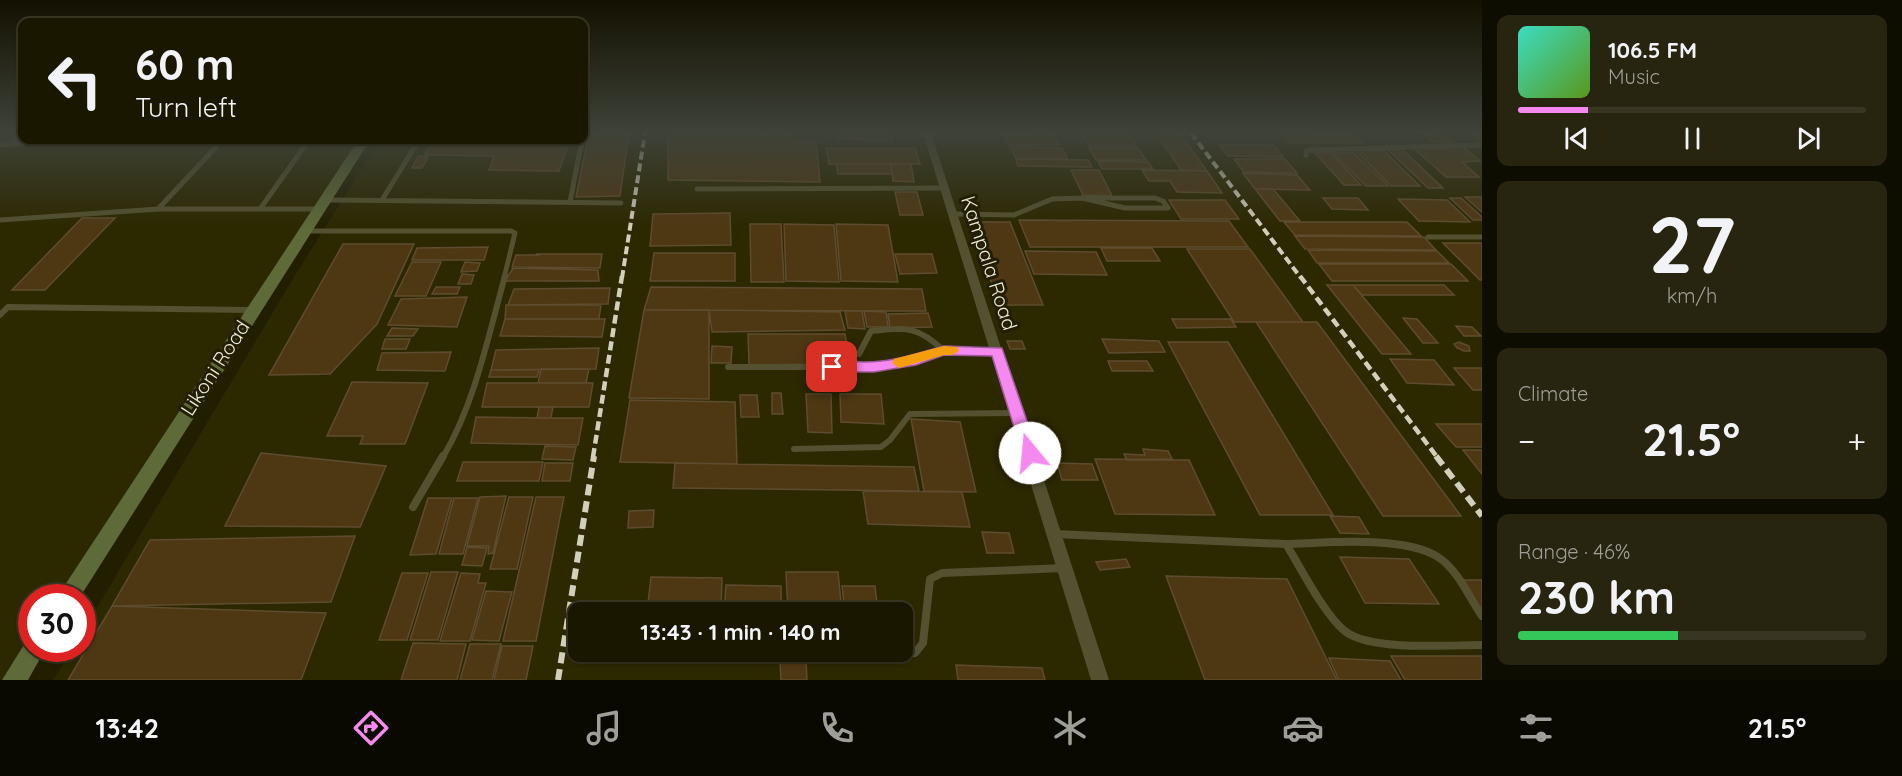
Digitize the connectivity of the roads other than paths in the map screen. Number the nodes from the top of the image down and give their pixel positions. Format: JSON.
{"nodes":[{"id":1,"x":200,"y":165,"type":"edge"},
{"id":2,"x":291,"y":165,"type":"edge"},
{"id":3,"x":349,"y":165,"type":"edge"},
{"id":4,"x":351,"y":165,"type":"edge"},
{"id":5,"x":404,"y":165,"type":"edge"},
{"id":6,"x":577,"y":165,"type":"edge"},
{"id":7,"x":937,"y":165,"type":"edge"},
{"id":8,"x":945,"y":188,"type":"junction"},
{"id":9,"x":697,"y":189,"type":"dead end"},
{"id":10,"x":1082,"y":198,"type":"junction"},
{"id":11,"x":382,"y":200,"type":"junction"},
{"id":12,"x":570,"y":202,"type":"junction"},
{"id":13,"x":621,"y":203,"type":"dead end"},
{"id":14,"x":324,"y":204,"type":"junction"},
{"id":15,"x":159,"y":209,"type":"junction"},
{"id":16,"x":260,"y":209,"type":"junction"},
{"id":17,"x":954,"y":214,"type":"junction"},
{"id":18,"x":0,"y":220,"type":"edge"},
{"id":19,"x":309,"y":231,"type":"junction"},
{"id":20,"x":1428,"y":237,"type":"dead end"},
{"id":21,"x":1482,"y":237,"type":"edge"},
{"id":22,"x":255,"y":311,"type":"junction"},
{"id":23,"x":0,"y":315,"type":"edge"},
{"id":24,"x":944,"y":351,"type":"junction"},
{"id":25,"x":997,"y":351,"type":"junction"},
{"id":26,"x":859,"y":354,"type":"dead end"},
{"id":27,"x":728,"y":367,"type":"dead end"},
{"id":28,"x":1017,"y":412,"type":"junction"},
{"id":29,"x":794,"y":449,"type":"dead end"},
{"id":30,"x":413,"y":507,"type":"dead end"},
{"id":31,"x":1055,"y":534,"type":"junction"},
{"id":32,"x":1286,"y":544,"type":"junction"},
{"id":33,"x":1065,"y":568,"type":"junction"},
{"id":34,"x":76,"y":584,"type":"edge"},
{"id":35,"x":85,"y":584,"type":"edge"},
{"id":36,"x":1482,"y":616,"type":"edge"},
{"id":37,"x":1482,"y":645,"type":"edge"},
{"id":38,"x":913,"y":652,"type":"edge"},
{"id":39,"x":26,"y":662,"type":"edge"},
{"id":40,"x":36,"y":662,"type":"edge"},
{"id":41,"x":14,"y":680,"type":"edge"},
{"id":42,"x":25,"y":680,"type":"edge"},
{"id":43,"x":1100,"y":680,"type":"edge"}],
"edges":[{"from":1,"to":15,"type":"lane"},
{"from":2,"to":16,"type":"lane"},
{"from":3,"to":14,"type":"street","name":"Likoni Road"},
{"from":4,"to":14,"type":"street","name":"Likoni Road"},
{"from":5,"to":11,"type":"lane"},
{"from":6,"to":12,"type":"lane"},
{"from":7,"to":8,"type":"street","name":"Kampala Road"},
{"from":8,"to":9,"type":"lane"},
{"from":8,"to":17,"type":"street","name":"Kampala Road"},
{"from":10,"to":10,"type":"lane"},
{"from":10,"to":17,"type":"lane"},
{"from":11,"to":12,"type":"lane"},
{"from":11,"to":14,"type":"lane"},
{"from":12,"to":13,"type":"lane"},
{"from":14,"to":16,"type":"lane"},
{"from":14,"to":19,"type":"street","name":"Likoni Road"},
{"from":14,"to":22,"type":"street","name":"Likoni Road"},
{"from":15,"to":16,"type":"lane"},
{"from":15,"to":18,"type":"lane"},
{"from":17,"to":25,"type":"street","name":"Kampala Road"},
{"from":19,"to":22,"type":"street","name":"Likoni Road"},
{"from":19,"to":30,"type":"lane"},
{"from":20,"to":21,"type":"lane"},
{"from":22,"to":23,"type":"lane"},
{"from":22,"to":34,"type":"street","name":"Likoni Road"},
{"from":22,"to":35,"type":"street","name":"Likoni Road"},
{"from":24,"to":25,"type":"lane"},
{"from":24,"to":26,"type":"lane"},
{"from":24,"to":27,"type":"lane"},
{"from":25,"to":28,"type":"street","name":"Kampala Road"},
{"from":28,"to":29,"type":"lane"},
{"from":28,"to":31,"type":"street","name":"Kampala Road"},
{"from":31,"to":32,"type":"lane"},
{"from":31,"to":33,"type":"street","name":"Kampala Road"},
{"from":32,"to":36,"type":"lane"},
{"from":32,"to":37,"type":"lane"},
{"from":33,"to":38,"type":"lane"},
{"from":33,"to":43,"type":"street","name":"Kampala Road"},
{"from":39,"to":41,"type":"street"},
{"from":40,"to":42,"type":"street"}]}
